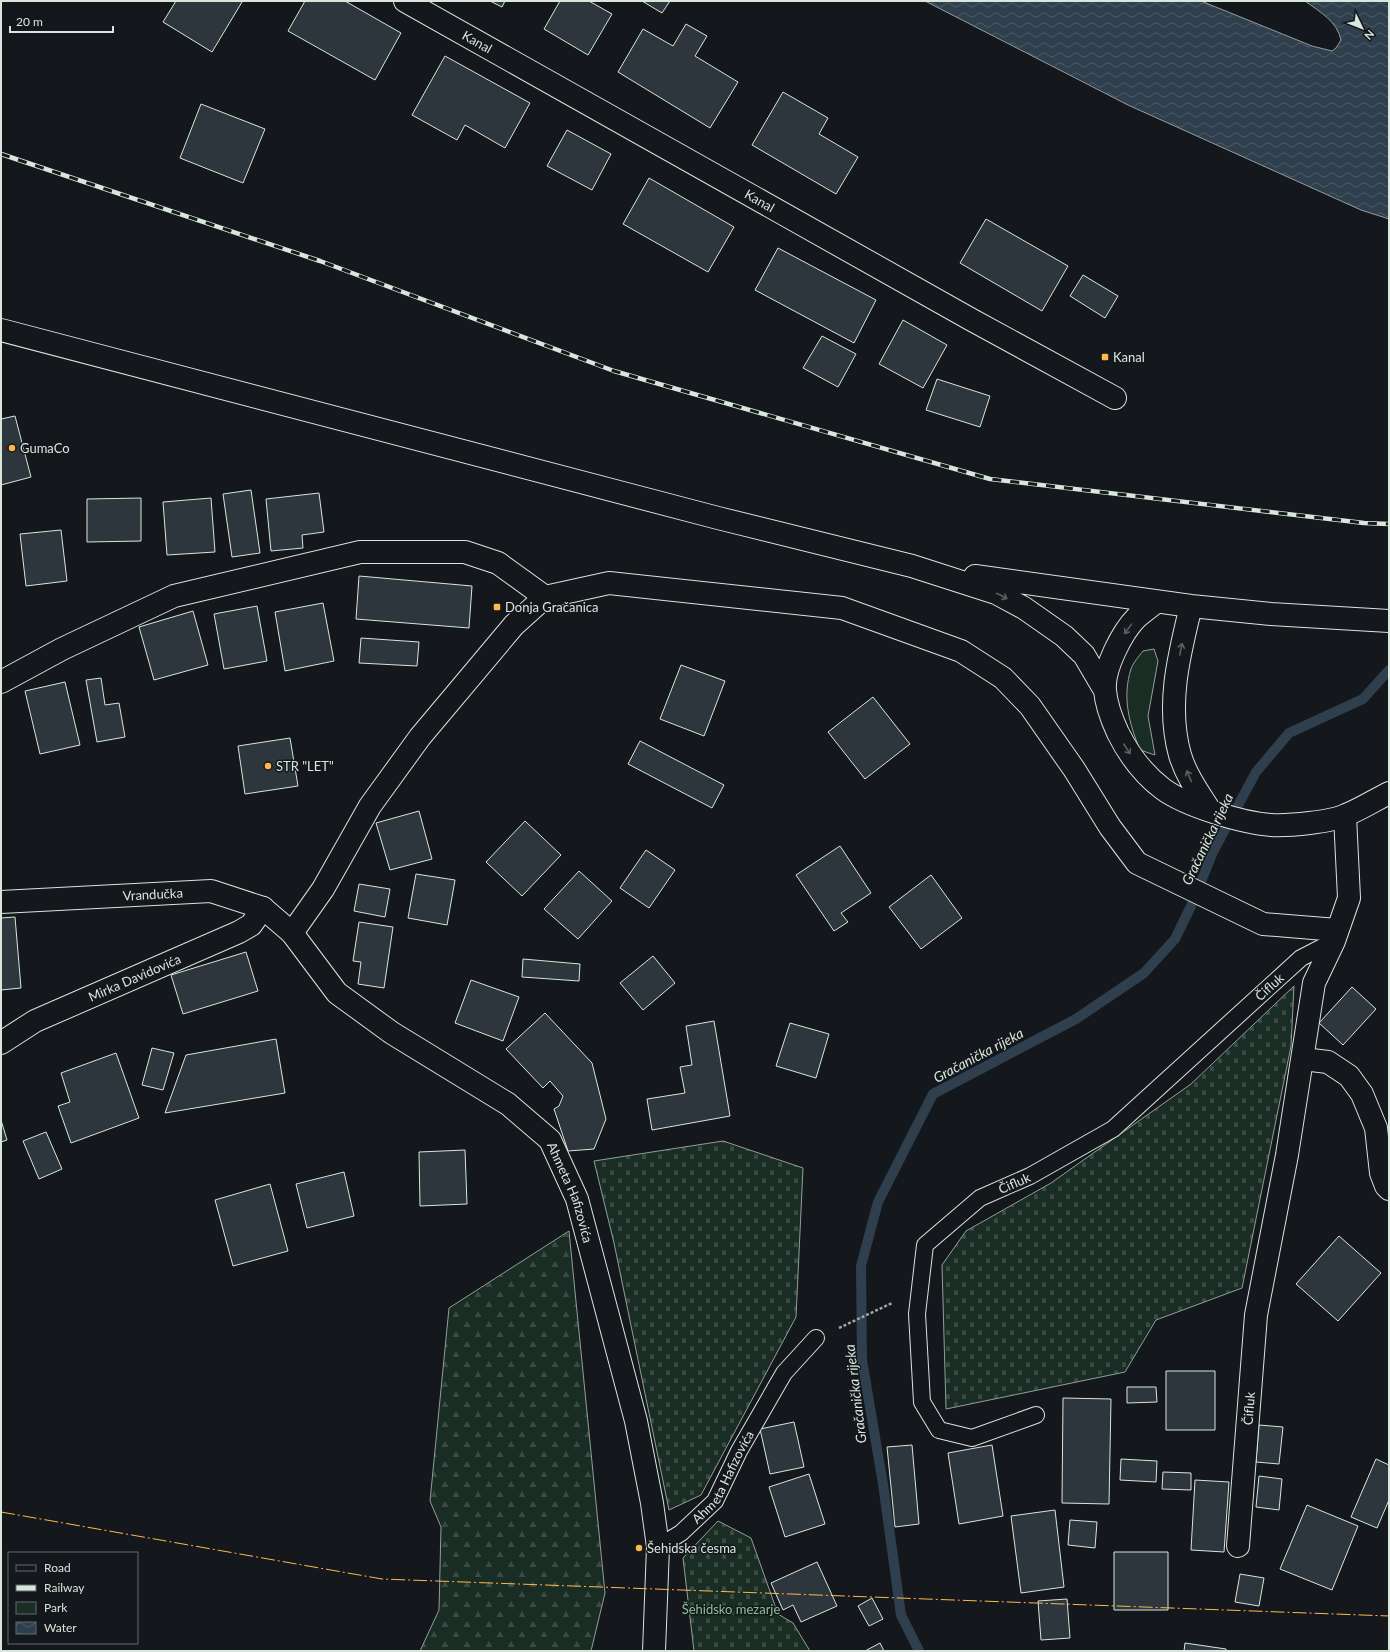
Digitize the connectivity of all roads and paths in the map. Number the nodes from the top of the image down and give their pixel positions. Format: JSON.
{"nodes":[{"id":1,"x":404,"y":1,"type":"edge"},
{"id":2,"x":1,"y":330,"type":"edge"},
{"id":3,"x":1115,"y":398,"type":"dead end"},
{"id":4,"x":912,"y":566,"type":"junction"},
{"id":5,"x":545,"y":597,"type":"junction"},
{"id":6,"x":1156,"y":602,"type":"junction"},
{"id":7,"x":1191,"y":606,"type":"junction"},
{"id":8,"x":1381,"y":621,"type":"edge"},
{"id":9,"x":1,"y":682,"type":"edge"},
{"id":10,"x":1104,"y":689,"type":"junction"},
{"id":11,"x":1389,"y":793,"type":"edge"},
{"id":12,"x":1215,"y":811,"type":"junction"},
{"id":13,"x":1345,"y":816,"type":"junction"},
{"id":14,"x":1,"y":902,"type":"edge"},
{"id":15,"x":262,"y":908,"type":"junction"},
{"id":16,"x":292,"y":933,"type":"junction"},
{"id":17,"x":1336,"y":936,"type":"junction"},
{"id":18,"x":1,"y":1043,"type":"edge"},
{"id":19,"x":1303,"y":1059,"type":"junction"},
{"id":20,"x":1389,"y":1189,"type":"edge"},
{"id":21,"x":884,"y":1306,"type":"dead end"},
{"id":22,"x":840,"y":1327,"type":"dead end"},
{"id":23,"x":816,"y":1338,"type":"dead end"},
{"id":24,"x":1036,"y":1415,"type":"dead end"},
{"id":25,"x":1238,"y":1546,"type":"dead end"},
{"id":26,"x":658,"y":1547,"type":"junction"},
{"id":27,"x":654,"y":1651,"type":"edge"}],
"edges":[{"from":1,"to":3,"type":"street","name":"Kanal"},
{"from":2,"to":4,"type":"street"},
{"from":4,"to":6,"type":"street"},
{"from":4,"to":10,"type":"street","one_way":true},
{"from":5,"to":9,"type":"street"},
{"from":5,"to":16,"type":"street"},
{"from":5,"to":17,"type":"street"},
{"from":6,"to":7,"type":"street"},
{"from":6,"to":10,"type":"street","one_way":true},
{"from":7,"to":8,"type":"street"},
{"from":12,"to":7,"type":"street","one_way":true},
{"from":10,"to":12,"type":"street","one_way":true},
{"from":11,"to":13,"type":"street"},
{"from":12,"to":13,"type":"street"},
{"from":13,"to":17,"type":"street","name":"Čifluk"},
{"from":14,"to":15,"type":"street","name":"Vrandučka"},
{"from":15,"to":16,"type":"street","name":"Vrandučka"},
{"from":15,"to":18,"type":"street","name":"Mirka Davidovića"},
{"from":16,"to":26,"type":"street","name":"Ahmeta Hafizovića"},
{"from":17,"to":19,"type":"street","name":"Čifluk"},
{"from":17,"to":24,"type":"lane","name":"Čifluk"},
{"from":19,"to":20,"type":"street"},
{"from":19,"to":25,"type":"street","name":"Čifluk"},
{"from":21,"to":22,"type":"path"},
{"from":23,"to":26,"type":"lane","name":"Ahmeta Hafizovića"},
{"from":26,"to":27,"type":"street","name":"Ahmeta Hafizovića"}]}
